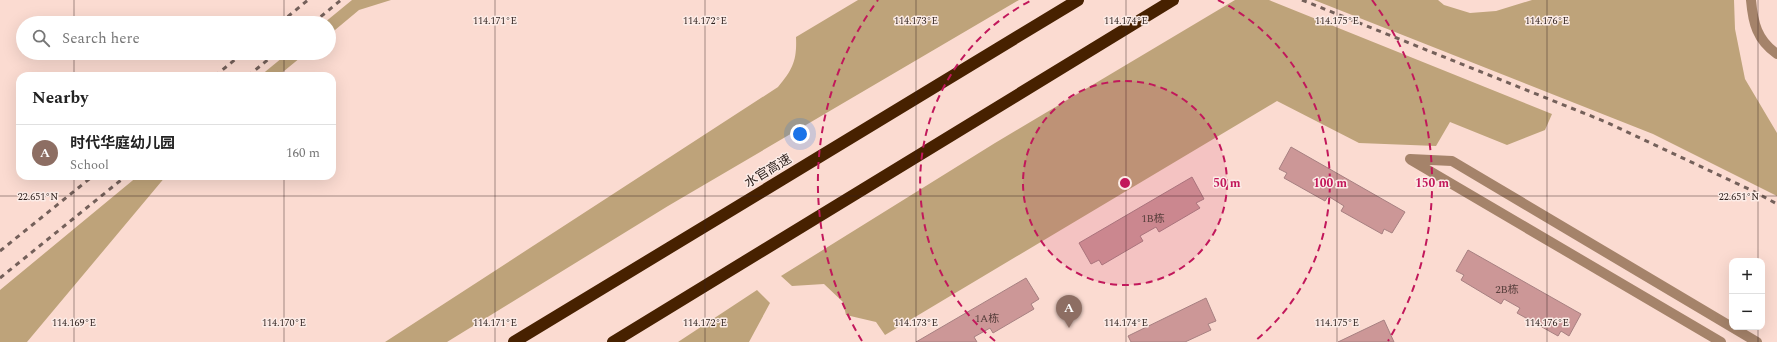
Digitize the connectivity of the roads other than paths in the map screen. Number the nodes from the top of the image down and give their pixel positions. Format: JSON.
{"nodes":[{"id":1,"x":1078,"y":0,"type":"edge"},
{"id":2,"x":1172,"y":0,"type":"edge"},
{"id":3,"x":1752,"y":0,"type":"edge"},
{"id":4,"x":1777,"y":54,"type":"edge"},
{"id":5,"x":514,"y":342,"type":"edge"},
{"id":6,"x":613,"y":342,"type":"edge"},
{"id":7,"x":1721,"y":342,"type":"edge"},
{"id":8,"x":1757,"y":342,"type":"edge"}],
"edges":[{"from":1,"to":5,"type":"highway","name":"水官高速"},
{"from":2,"to":6,"type":"highway"},
{"from":3,"to":4,"type":"street"},
{"from":7,"to":8,"type":"street"}]}
